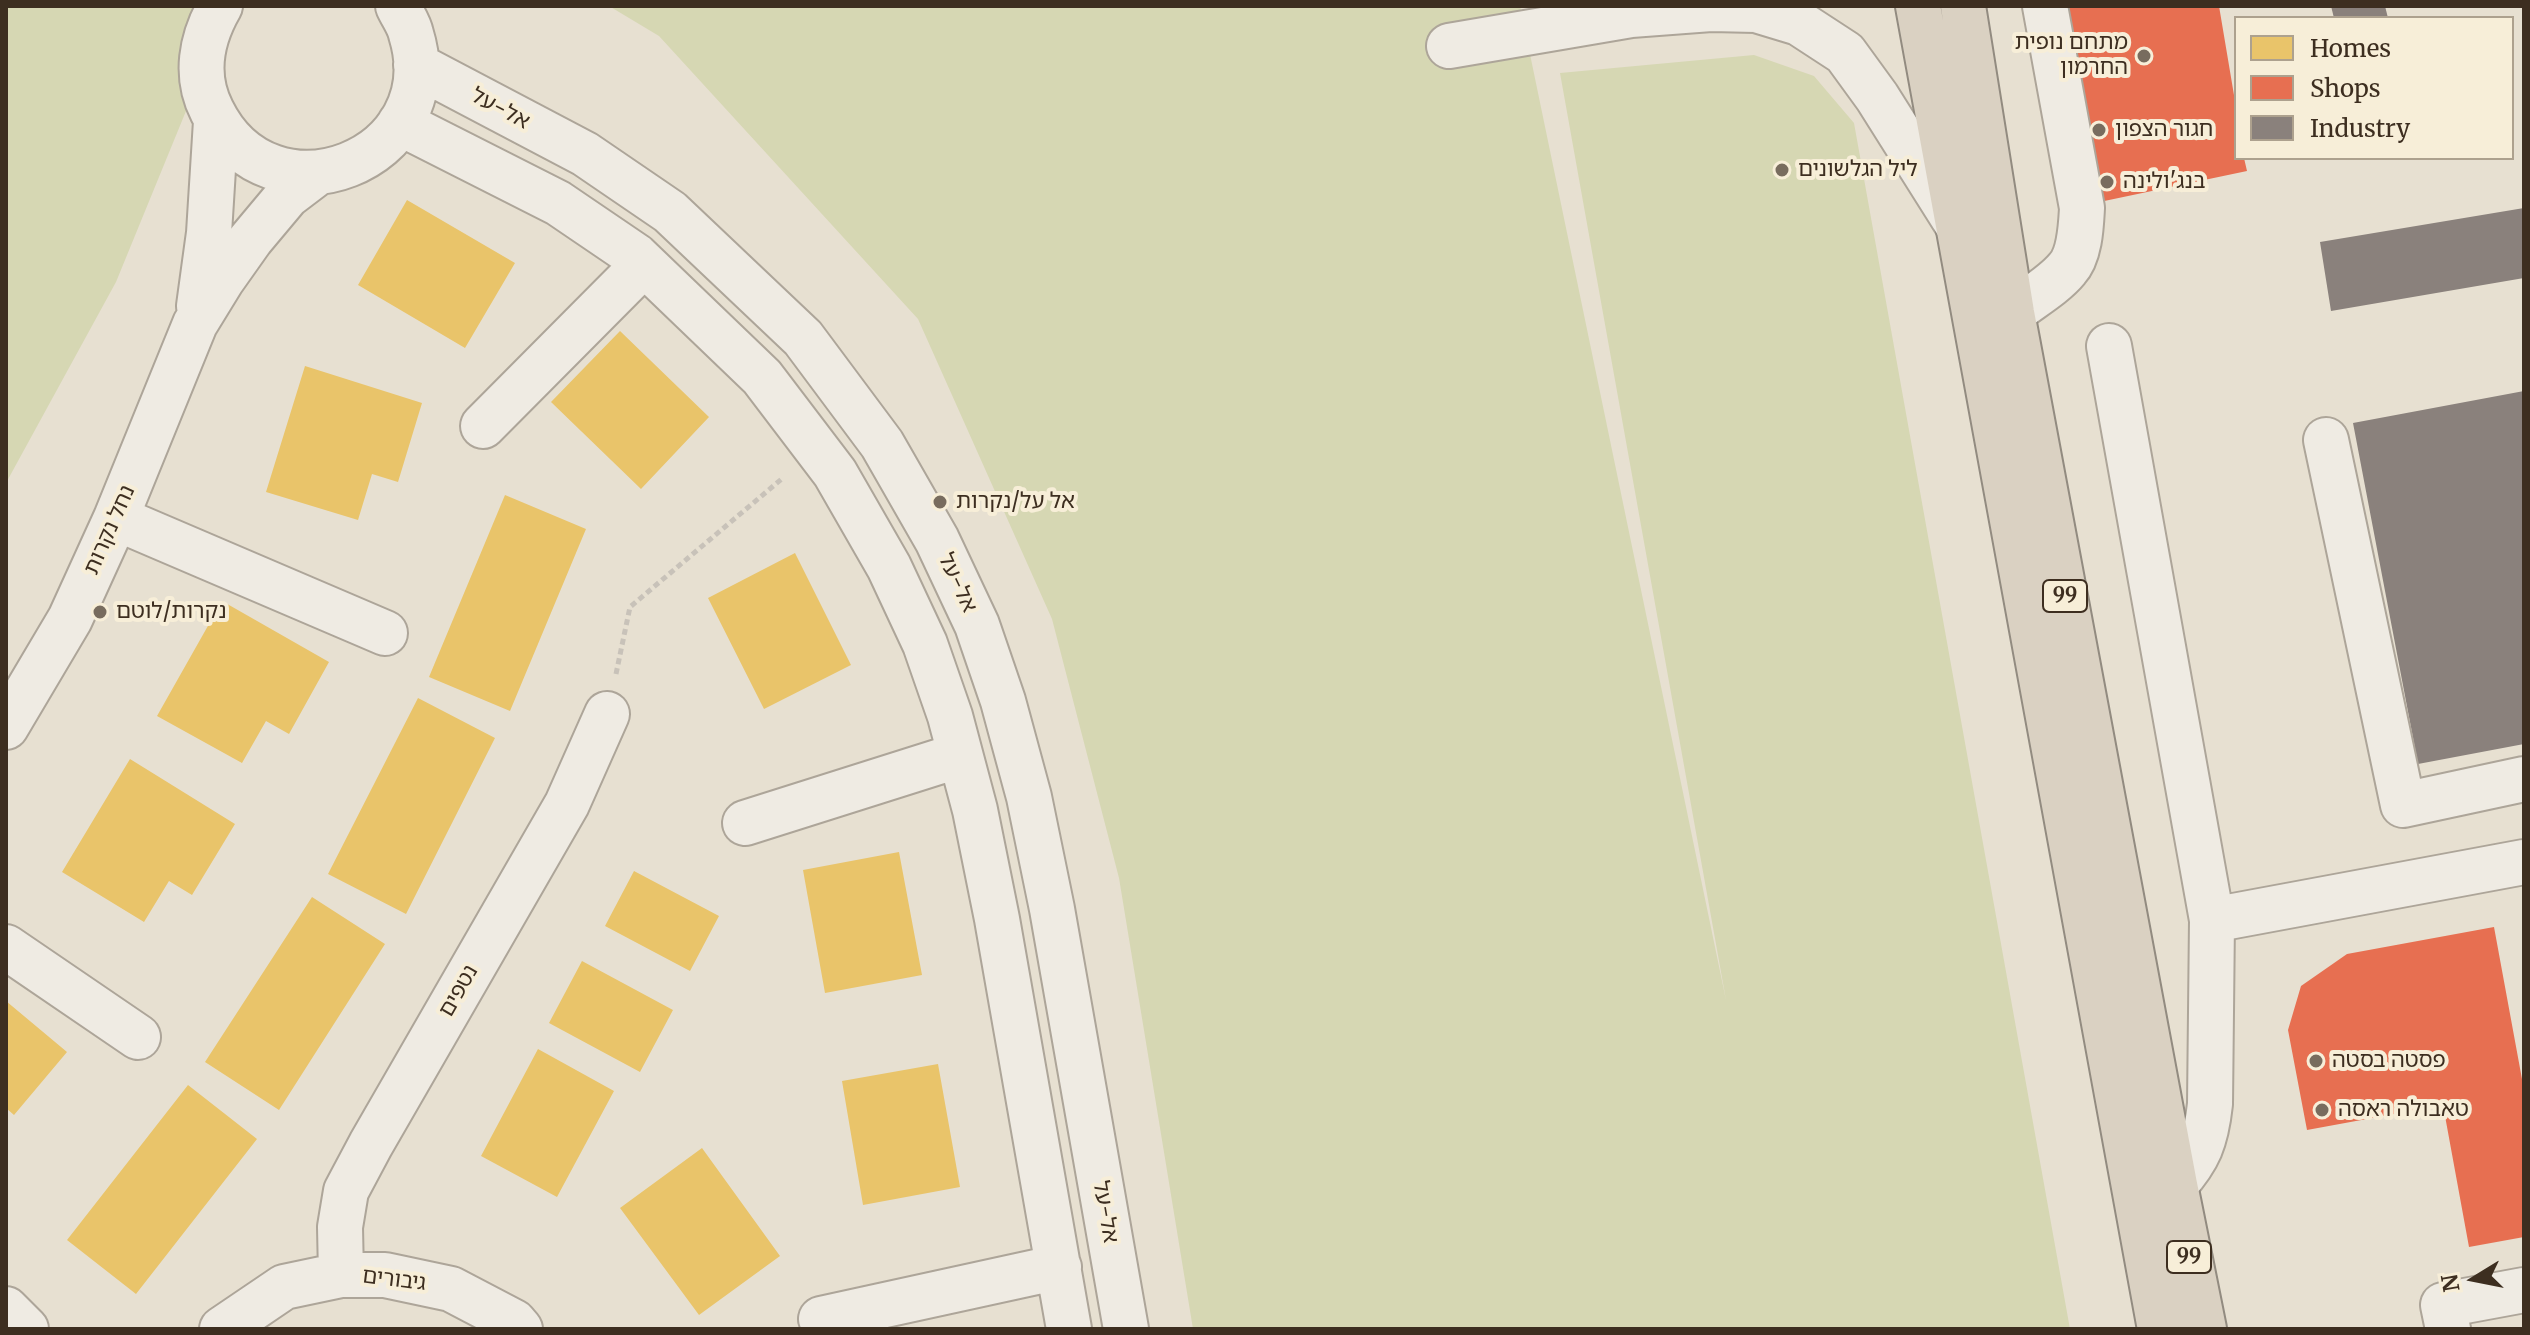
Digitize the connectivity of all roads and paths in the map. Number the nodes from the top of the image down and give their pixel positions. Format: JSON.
{"nodes":[{"id":1,"x":220,"y":6,"type":"edge"},
{"id":2,"x":398,"y":6,"type":"edge"},
{"id":3,"x":1918,"y":6,"type":"edge"},
{"id":4,"x":1963,"y":6,"type":"edge"},
{"id":5,"x":2045,"y":6,"type":"edge"},
{"id":6,"x":1640,"y":10,"type":"edge"},
{"id":7,"x":1449,"y":46,"type":"dead end"},
{"id":8,"x":416,"y":65,"type":"junction"},
{"id":9,"x":216,"y":121,"type":"junction"},
{"id":10,"x":400,"y":123,"type":"junction"},
{"id":11,"x":316,"y":174,"type":"junction"},
{"id":12,"x":1957,"y":224,"type":"junction"},
{"id":13,"x":644,"y":264,"type":"junction"},
{"id":14,"x":2012,"y":313,"type":"junction"},
{"id":15,"x":195,"y":324,"type":"junction"},
{"id":16,"x":2109,"y":346,"type":"dead end"},
{"id":17,"x":483,"y":426,"type":"dead end"},
{"id":18,"x":2326,"y":440,"type":"dead end"},
{"id":19,"x":817,"y":449,"type":"junction"},
{"id":20,"x":116,"y":518,"type":"junction"},
{"id":21,"x":385,"y":633,"type":"dead end"},
{"id":22,"x":607,"y":714,"type":"joint"},
{"id":23,"x":6,"y":727,"type":"edge"},
{"id":24,"x":960,"y":755,"type":"junction"},
{"id":25,"x":2524,"y":779,"type":"edge"},
{"id":26,"x":745,"y":823,"type":"dead end"},
{"id":27,"x":2524,"y":862,"type":"edge"},
{"id":28,"x":2212,"y":920,"type":"junction"},
{"id":29,"x":6,"y":947,"type":"edge"},
{"id":30,"x":138,"y":1037,"type":"dead end"},
{"id":31,"x":2175,"y":1185,"type":"junction"},
{"id":32,"x":1059,"y":1267,"type":"junction"},
{"id":33,"x":341,"y":1275,"type":"junction"},
{"id":34,"x":2524,"y":1290,"type":"edge"},
{"id":35,"x":6,"y":1309,"type":"edge"},
{"id":36,"x":821,"y":1319,"type":"dead end"},
{"id":37,"x":26,"y":1329,"type":"edge"},
{"id":38,"x":222,"y":1329,"type":"edge"},
{"id":39,"x":520,"y":1329,"type":"edge"},
{"id":40,"x":1069,"y":1329,"type":"edge"},
{"id":41,"x":1126,"y":1329,"type":"edge"},
{"id":42,"x":2160,"y":1329,"type":"edge"},
{"id":43,"x":2204,"y":1329,"type":"edge"},
{"id":44,"x":2448,"y":1329,"type":"edge"}],
"edges":[{"from":1,"to":9,"type":"street"},
{"from":2,"to":8,"type":"street"},
{"from":3,"to":12,"type":"highway","number":"99"},
{"from":4,"to":14,"type":"highway","number":"99"},
{"from":5,"to":14,"type":"street"},
{"from":6,"to":7,"type":"street"},
{"from":6,"to":12,"type":"street"},
{"from":8,"to":10,"type":"street"},
{"from":8,"to":41,"type":"street","name":"אל-על"},
{"from":9,"to":11,"type":"street"},
{"from":9,"to":15,"type":"street","name":"נחל נקרות"},
{"from":10,"to":11,"type":"street"},
{"from":10,"to":13,"type":"street"},
{"from":11,"to":15,"type":"street","name":"נחל נקרות"},
{"from":12,"to":42,"type":"highway","number":"99"},
{"from":13,"to":17,"type":"street"},
{"from":13,"to":19,"type":"street"},
{"from":14,"to":31,"type":"highway","number":"99"},
{"from":15,"to":20,"type":"street","name":"נחל נקרות"},
{"from":16,"to":28,"type":"street"},
{"from":18,"to":25,"type":"street"},
{"from":19,"to":22,"type":"path"},
{"from":19,"to":24,"type":"street"},
{"from":20,"to":21,"type":"street"},
{"from":20,"to":23,"type":"street","name":"נחל נקרות"},
{"from":22,"to":33,"type":"street","name":"נטפים"},
{"from":24,"to":26,"type":"street"},
{"from":24,"to":32,"type":"street"},
{"from":27,"to":28,"type":"street"},
{"from":28,"to":31,"type":"street"},
{"from":29,"to":30,"type":"street"},
{"from":31,"to":43,"type":"highway","number":"99"},
{"from":32,"to":36,"type":"street"},
{"from":32,"to":40,"type":"street"},
{"from":33,"to":38,"type":"street","name":"גיבורים"},
{"from":33,"to":39,"type":"street","name":"גיבורים"},
{"from":34,"to":44,"type":"street"},
{"from":35,"to":37,"type":"street"}]}
